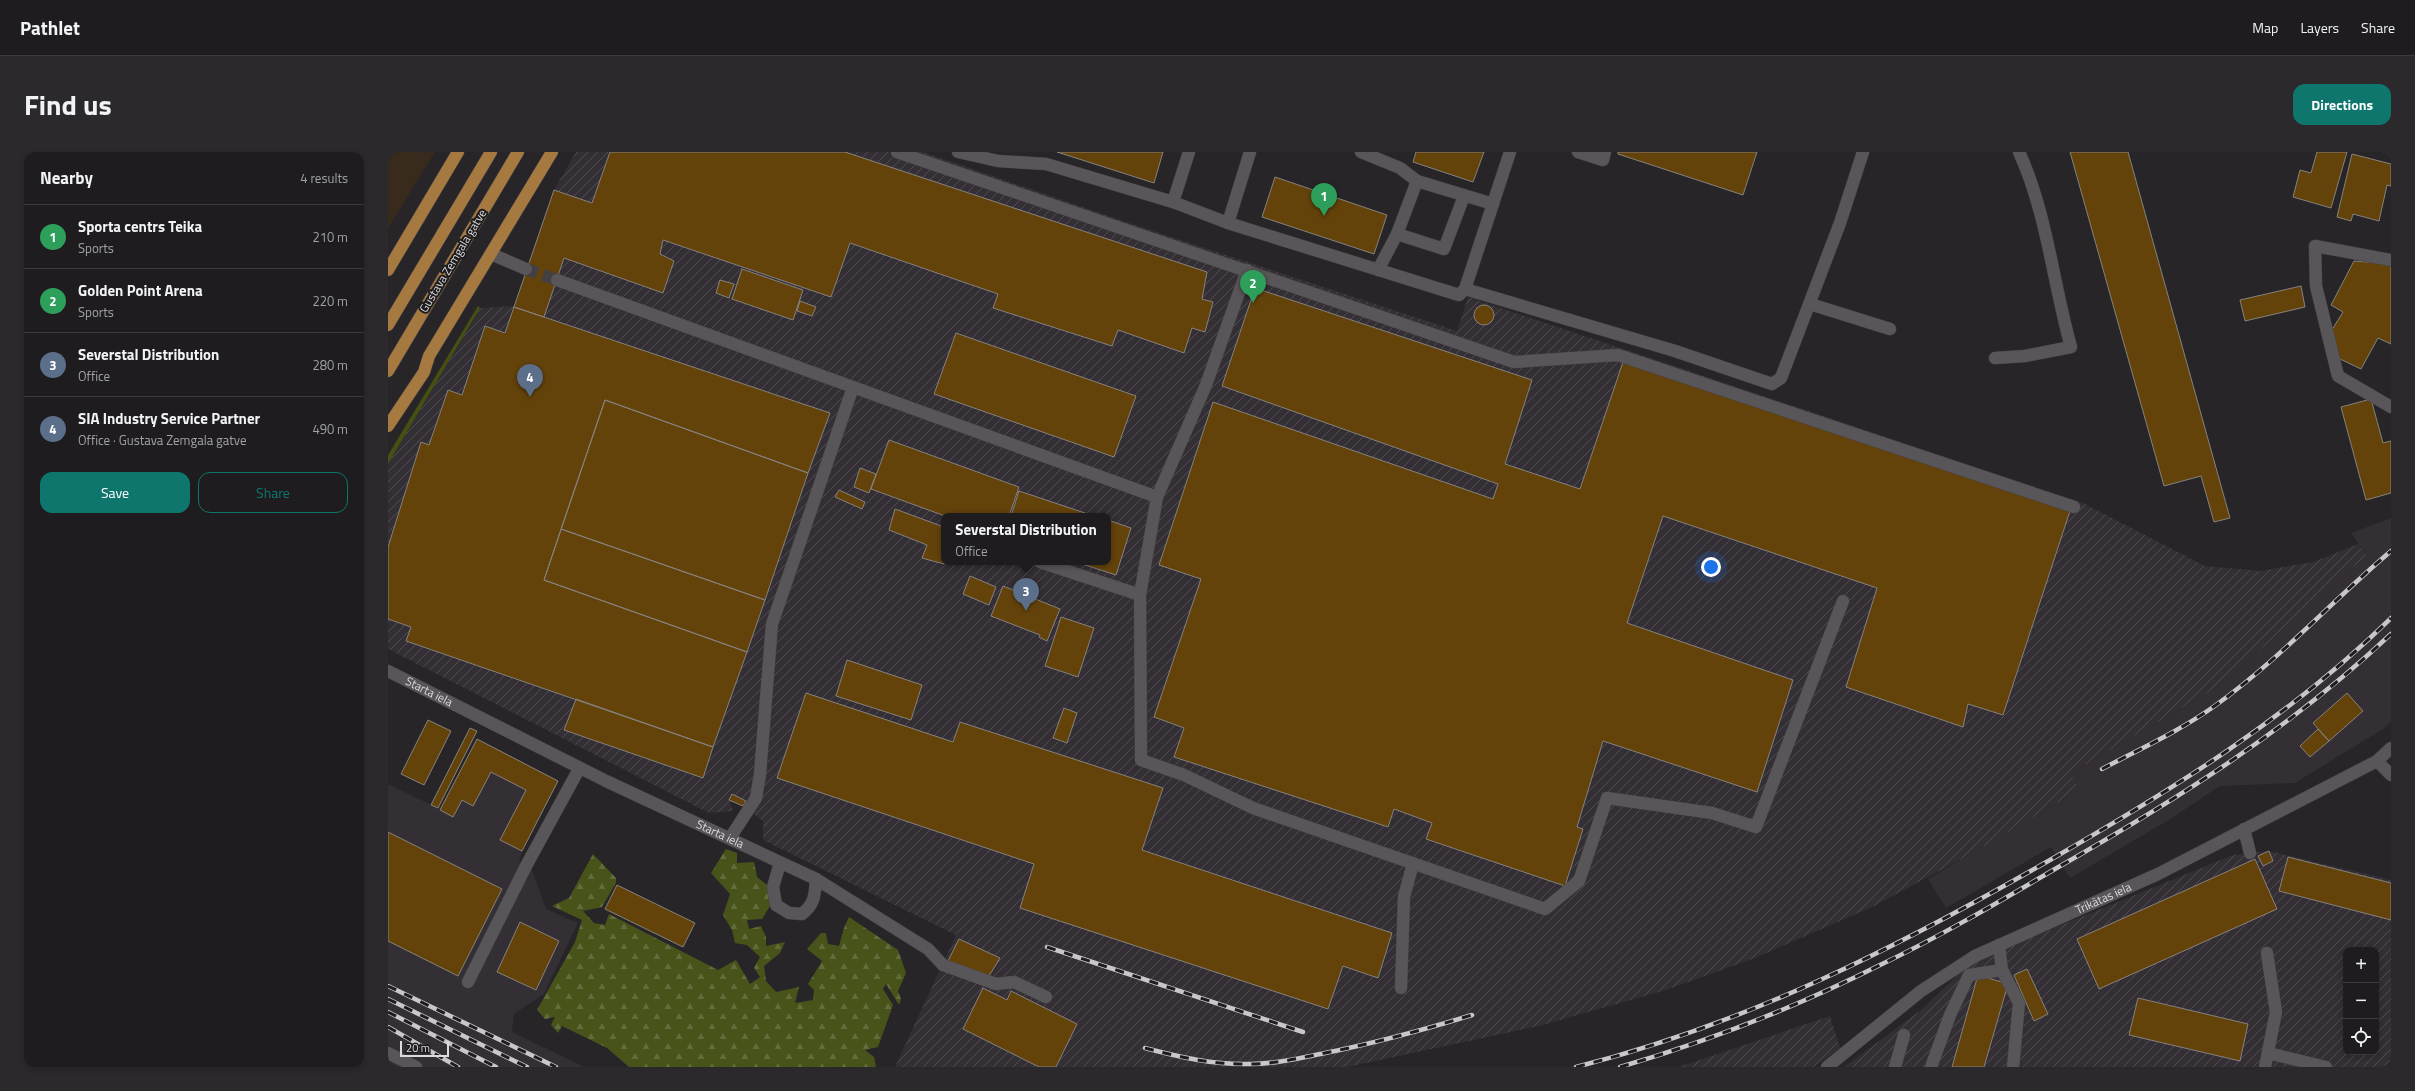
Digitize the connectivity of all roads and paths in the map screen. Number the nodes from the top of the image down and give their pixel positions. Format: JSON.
{"nodes":[{"id":1,"x":458,"y":152,"type":"edge"},
{"id":2,"x":491,"y":152,"type":"edge"},
{"id":3,"x":518,"y":152,"type":"edge"},
{"id":4,"x":552,"y":152,"type":"edge"},
{"id":5,"x":898,"y":152,"type":"edge"},
{"id":6,"x":958,"y":152,"type":"edge"},
{"id":7,"x":1189,"y":152,"type":"edge"},
{"id":8,"x":1250,"y":152,"type":"edge"},
{"id":9,"x":1361,"y":152,"type":"edge"},
{"id":10,"x":1510,"y":152,"type":"edge"},
{"id":11,"x":1578,"y":152,"type":"edge"},
{"id":12,"x":1605,"y":152,"type":"edge"},
{"id":13,"x":1863,"y":152,"type":"edge"},
{"id":14,"x":2019,"y":152,"type":"edge"},
{"id":15,"x":1417,"y":181,"type":"junction"},
{"id":16,"x":1464,"y":196,"type":"junction"},
{"id":17,"x":1173,"y":202,"type":"junction"},
{"id":18,"x":1493,"y":204,"type":"junction"},
{"id":19,"x":1228,"y":223,"type":"junction"},
{"id":20,"x":1397,"y":234,"type":"junction"},
{"id":21,"x":491,"y":254,"type":"junction"},
{"id":22,"x":2391,"y":260,"type":"edge"},
{"id":23,"x":526,"y":269,"type":"tunnel mouth"},
{"id":24,"x":388,"y":270,"type":"edge"},
{"id":25,"x":1247,"y":270,"type":"junction"},
{"id":26,"x":1378,"y":270,"type":"junction"},
{"id":27,"x":557,"y":280,"type":"tunnel mouth"},
{"id":28,"x":1465,"y":289,"type":"junction"},
{"id":29,"x":1810,"y":304,"type":"junction"},
{"id":30,"x":388,"y":325,"type":"edge"},
{"id":31,"x":1890,"y":329,"type":"dead end"},
{"id":32,"x":1995,"y":358,"type":"dead end"},
{"id":33,"x":388,"y":371,"type":"edge"},
{"id":34,"x":852,"y":387,"type":"junction"},
{"id":35,"x":2391,"y":407,"type":"edge"},
{"id":36,"x":388,"y":426,"type":"edge"},
{"id":37,"x":1157,"y":497,"type":"junction"},
{"id":38,"x":2074,"y":507,"type":"dead end"},
{"id":39,"x":1049,"y":565,"type":"edge"},
{"id":40,"x":1140,"y":594,"type":"junction"},
{"id":41,"x":1843,"y":601,"type":"dead end"},
{"id":42,"x":388,"y":671,"type":"edge"},
{"id":43,"x":2391,"y":748,"type":"edge"},
{"id":44,"x":2377,"y":761,"type":"junction"},
{"id":45,"x":579,"y":768,"type":"junction"},
{"id":46,"x":2391,"y":775,"type":"edge"},
{"id":47,"x":2244,"y":829,"type":"junction"},
{"id":48,"x":730,"y":838,"type":"junction"},
{"id":49,"x":2250,"y":853,"type":"dead end"},
{"id":50,"x":780,"y":863,"type":"junction"},
{"id":51,"x":1413,"y":863,"type":"junction"},
{"id":52,"x":816,"y":879,"type":"junction"},
{"id":53,"x":1999,"y":945,"type":"junction"},
{"id":54,"x":2267,"y":953,"type":"dead end"},
{"id":55,"x":2002,"y":970,"type":"junction"},
{"id":56,"x":468,"y":982,"type":"dead end"},
{"id":57,"x":1401,"y":988,"type":"dead end"},
{"id":58,"x":1046,"y":997,"type":"dead end"},
{"id":59,"x":1904,"y":1035,"type":"dead end"},
{"id":60,"x":388,"y":1053,"type":"edge"},
{"id":61,"x":2268,"y":1054,"type":"junction"},
{"id":62,"x":416,"y":1067,"type":"edge"},
{"id":63,"x":1827,"y":1067,"type":"edge"},
{"id":64,"x":1895,"y":1067,"type":"edge"},
{"id":65,"x":1931,"y":1067,"type":"edge"},
{"id":66,"x":2013,"y":1067,"type":"edge"},
{"id":67,"x":2265,"y":1067,"type":"edge"},
{"id":68,"x":2326,"y":1067,"type":"edge"}],
"edges":[{"from":1,"to":24,"type":"main road"},
{"from":2,"to":30,"type":"main road","name":"Gustava Zemgala gatve"},
{"from":3,"to":33,"type":"main road","name":"Gustava Zemgala gatve"},
{"from":4,"to":21,"type":"main road"},
{"from":5,"to":25,"type":"street"},
{"from":6,"to":17,"type":"street"},
{"from":7,"to":17,"type":"street"},
{"from":8,"to":19,"type":"street"},
{"from":9,"to":15,"type":"street"},
{"from":10,"to":18,"type":"street"},
{"from":11,"to":12,"type":"street"},
{"from":13,"to":29,"type":"street"},
{"from":14,"to":32,"type":"street"},
{"from":15,"to":16,"type":"street"},
{"from":15,"to":20,"type":"street"},
{"from":16,"to":18,"type":"street"},
{"from":16,"to":20,"type":"street"},
{"from":17,"to":19,"type":"street"},
{"from":18,"to":28,"type":"street"},
{"from":19,"to":26,"type":"street"},
{"from":20,"to":26,"type":"street"},
{"from":21,"to":23,"type":"street"},
{"from":21,"to":36,"type":"main road"},
{"from":22,"to":35,"type":"street"},
{"from":25,"to":37,"type":"street"},
{"from":25,"to":38,"type":"street"},
{"from":26,"to":28,"type":"street"},
{"from":27,"to":34,"type":"street"},
{"from":28,"to":29,"type":"street"},
{"from":29,"to":31,"type":"street"},
{"from":34,"to":37,"type":"street"},
{"from":34,"to":48,"type":"street"},
{"from":37,"to":40,"type":"street"},
{"from":39,"to":40,"type":"street"},
{"from":40,"to":51,"type":"street"},
{"from":41,"to":51,"type":"street"},
{"from":42,"to":45,"type":"street","name":"Starta iela"},
{"from":43,"to":44,"type":"street","name":"Trikātas iela"},
{"from":44,"to":46,"type":"street"},
{"from":44,"to":47,"type":"street","name":"Trikātas iela"},
{"from":45,"to":48,"type":"street","name":"Starta iela"},
{"from":45,"to":56,"type":"street"},
{"from":47,"to":49,"type":"street"},
{"from":47,"to":53,"type":"street","name":"Trikātas iela"},
{"from":48,"to":50,"type":"street","name":"Starta iela"},
{"from":50,"to":52,"type":"street","name":"Starta iela"},
{"from":50,"to":52,"type":"street"},
{"from":51,"to":57,"type":"street"},
{"from":52,"to":58,"type":"street","name":"Starta iela"},
{"from":53,"to":55,"type":"street"},
{"from":53,"to":63,"type":"street","name":"Trikātas iela"},
{"from":54,"to":61,"type":"street"},
{"from":55,"to":65,"type":"street"},
{"from":55,"to":66,"type":"street"},
{"from":59,"to":64,"type":"street"},
{"from":60,"to":62,"type":"street"},
{"from":61,"to":67,"type":"street"},
{"from":61,"to":68,"type":"street"}]}
